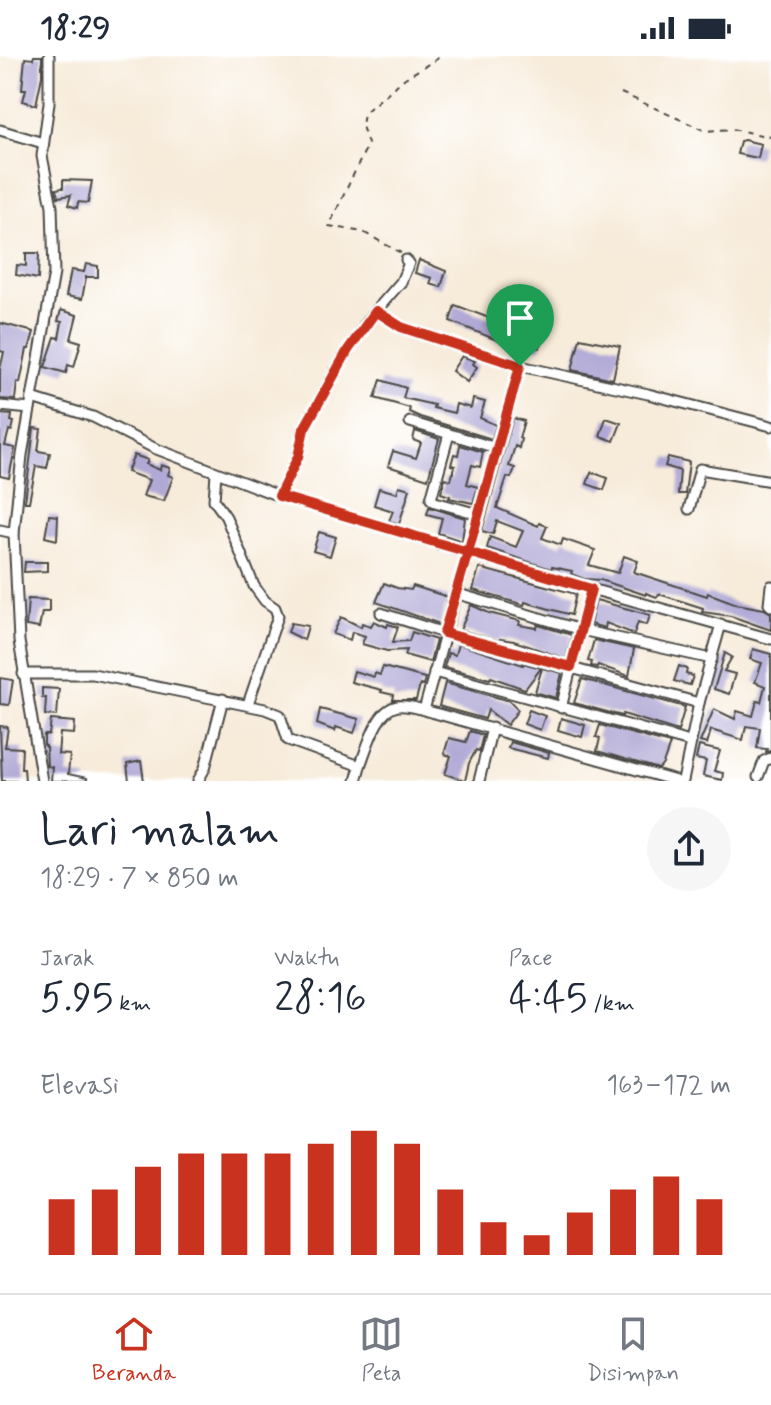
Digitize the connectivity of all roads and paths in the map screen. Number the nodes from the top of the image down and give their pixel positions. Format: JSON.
{"nodes":[{"id":1,"x":49,"y":56,"type":"edge"},
{"id":2,"x":442,"y":56,"type":"edge"},
{"id":3,"x":621,"y":93,"type":"dead end"},
{"id":4,"x":0,"y":130,"type":"edge"},
{"id":5,"x":771,"y":137,"type":"edge"},
{"id":6,"x":43,"y":143,"type":"junction"},
{"id":7,"x":406,"y":260,"type":"joint"},
{"id":8,"x":376,"y":311,"type":"junction"},
{"id":9,"x":520,"y":366,"type":"junction"},
{"id":10,"x":32,"y":398,"type":"junction"},
{"id":11,"x":0,"y":406,"type":"edge"},
{"id":12,"x":30,"y":409,"type":"junction"},
{"id":13,"x":410,"y":422,"type":"dead end"},
{"id":14,"x":771,"y":426,"type":"edge"},
{"id":15,"x":449,"y":434,"type":"junction"},
{"id":16,"x":496,"y":448,"type":"junction"},
{"id":17,"x":216,"y":473,"type":"junction"},
{"id":18,"x":771,"y":481,"type":"edge"},
{"id":19,"x":279,"y":496,"type":"junction"},
{"id":20,"x":689,"y":509,"type":"dead end"},
{"id":21,"x":478,"y":514,"type":"junction"},
{"id":22,"x":0,"y":530,"type":"edge"},
{"id":23,"x":14,"y":533,"type":"junction"},
{"id":24,"x":468,"y":552,"type":"junction"},
{"id":25,"x":771,"y":586,"type":"edge"},
{"id":26,"x":591,"y":589,"type":"junction"},
{"id":27,"x":455,"y":593,"type":"junction"},
{"id":28,"x":771,"y":606,"type":"edge"},
{"id":29,"x":381,"y":613,"type":"dead end"},
{"id":30,"x":721,"y":624,"type":"junction"},
{"id":31,"x":581,"y":630,"type":"junction"},
{"id":32,"x":444,"y":633,"type":"junction"},
{"id":33,"x":771,"y":639,"type":"edge"},
{"id":34,"x":712,"y":659,"type":"junction"},
{"id":35,"x":571,"y":667,"type":"junction"},
{"id":36,"x":434,"y":672,"type":"junction"},
{"id":37,"x":23,"y":674,"type":"junction"},
{"id":38,"x":223,"y":699,"type":"junction"},
{"id":39,"x":699,"y":703,"type":"junction"},
{"id":40,"x":248,"y":704,"type":"junction"},
{"id":41,"x":561,"y":708,"type":"junction"},
{"id":42,"x":424,"y":710,"type":"junction"},
{"id":43,"x":492,"y":728,"type":"junction"},
{"id":44,"x":690,"y":742,"type":"junction"},
{"id":45,"x":771,"y":758,"type":"edge"},
{"id":46,"x":360,"y":766,"type":"junction"},
{"id":47,"x":758,"y":777,"type":"dead end"},
{"id":48,"x":42,"y":781,"type":"edge"},
{"id":49,"x":198,"y":781,"type":"edge"},
{"id":50,"x":356,"y":781,"type":"edge"},
{"id":51,"x":479,"y":781,"type":"edge"},
{"id":52,"x":676,"y":781,"type":"edge"},
{"id":53,"x":683,"y":781,"type":"edge"}],
"edges":[{"from":1,"to":6,"type":"street"},
{"from":2,"to":7,"type":"path"},
{"from":3,"to":5,"type":"path"},
{"from":4,"to":6,"type":"street"},
{"from":6,"to":10,"type":"street"},
{"from":7,"to":8,"type":"street"},
{"from":8,"to":9,"type":"street"},
{"from":8,"to":19,"type":"street"},
{"from":9,"to":14,"type":"street"},
{"from":9,"to":16,"type":"street"},
{"from":10,"to":12,"type":"street"},
{"from":10,"to":17,"type":"street"},
{"from":11,"to":12,"type":"street"},
{"from":12,"to":23,"type":"street"},
{"from":13,"to":15,"type":"street"},
{"from":15,"to":16,"type":"street"},
{"from":15,"to":21,"type":"street"},
{"from":16,"to":21,"type":"street"},
{"from":17,"to":19,"type":"street"},
{"from":17,"to":40,"type":"street"},
{"from":18,"to":20,"type":"street"},
{"from":19,"to":24,"type":"street"},
{"from":21,"to":24,"type":"street"},
{"from":22,"to":23,"type":"street"},
{"from":23,"to":37,"type":"street"},
{"from":24,"to":26,"type":"street"},
{"from":24,"to":27,"type":"street"},
{"from":25,"to":28,"type":"street"},
{"from":26,"to":30,"type":"street"},
{"from":26,"to":31,"type":"street"},
{"from":27,"to":31,"type":"street"},
{"from":27,"to":32,"type":"street"},
{"from":29,"to":32,"type":"street"},
{"from":30,"to":33,"type":"street"},
{"from":30,"to":34,"type":"street"},
{"from":31,"to":34,"type":"street"},
{"from":31,"to":35,"type":"street"},
{"from":32,"to":35,"type":"street"},
{"from":32,"to":36,"type":"street"},
{"from":34,"to":39,"type":"street"},
{"from":35,"to":39,"type":"street"},
{"from":35,"to":41,"type":"street"},
{"from":36,"to":41,"type":"street"},
{"from":36,"to":42,"type":"street"},
{"from":37,"to":38,"type":"street"},
{"from":37,"to":48,"type":"street"},
{"from":38,"to":40,"type":"street"},
{"from":38,"to":49,"type":"street"},
{"from":39,"to":44,"type":"street"},
{"from":40,"to":46,"type":"street"},
{"from":41,"to":44,"type":"street"},
{"from":42,"to":43,"type":"street"},
{"from":42,"to":46,"type":"street"},
{"from":43,"to":51,"type":"street"},
{"from":43,"to":52,"type":"street"},
{"from":44,"to":53,"type":"street"},
{"from":45,"to":47,"type":"street"},
{"from":46,"to":50,"type":"street"}]}
